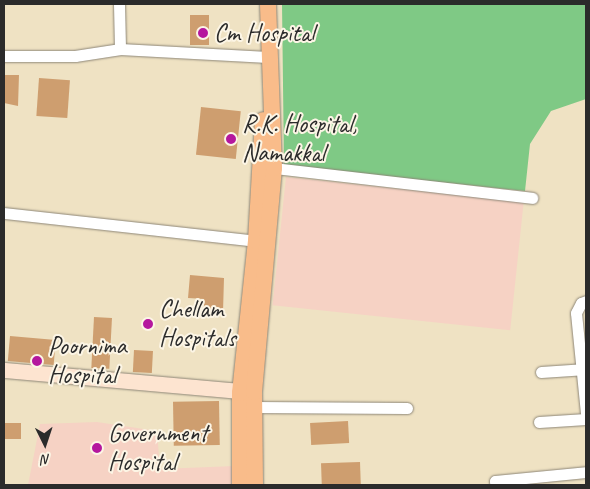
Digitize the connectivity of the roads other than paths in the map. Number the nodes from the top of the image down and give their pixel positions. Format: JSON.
{"nodes":[{"id":1,"x":119,"y":4,"type":"edge"},
{"id":2,"x":268,"y":4,"type":"edge"},
{"id":3,"x":120,"y":49,"type":"junction"},
{"id":4,"x":269,"y":51,"type":"junction"},
{"id":5,"x":4,"y":56,"type":"edge"},
{"id":6,"x":274,"y":168,"type":"junction"},
{"id":7,"x":532,"y":198,"type":"dead end"},
{"id":8,"x":4,"y":213,"type":"edge"},
{"id":9,"x":256,"y":241,"type":"junction"},
{"id":10,"x":586,"y":301,"type":"edge"},
{"id":11,"x":583,"y":369,"type":"edge"},
{"id":12,"x":4,"y":370,"type":"edge"},
{"id":13,"x":541,"y":372,"type":"dead end"},
{"id":14,"x":249,"y":397,"type":"junction"},
{"id":15,"x":407,"y":408,"type":"dead end"},
{"id":16,"x":586,"y":414,"type":"edge"},
{"id":17,"x":586,"y":419,"type":"edge"},
{"id":18,"x":539,"y":422,"type":"dead end"},
{"id":19,"x":586,"y":472,"type":"edge"},
{"id":20,"x":240,"y":485,"type":"edge"},
{"id":21,"x":255,"y":485,"type":"edge"},
{"id":22,"x":496,"y":485,"type":"edge"}],
"edges":[{"from":1,"to":3,"type":"street"},
{"from":2,"to":4,"type":"main road"},
{"from":3,"to":4,"type":"street"},
{"from":3,"to":5,"type":"street"},
{"from":4,"to":6,"type":"main road"},
{"from":4,"to":9,"type":"main road"},
{"from":6,"to":7,"type":"street"},
{"from":6,"to":14,"type":"main road"},
{"from":8,"to":9,"type":"street"},
{"from":9,"to":14,"type":"main road"},
{"from":10,"to":11,"type":"street"},
{"from":11,"to":13,"type":"street"},
{"from":11,"to":16,"type":"street"},
{"from":12,"to":14,"type":"street"},
{"from":14,"to":15,"type":"street"},
{"from":14,"to":20,"type":"main road"},
{"from":14,"to":21,"type":"main road"},
{"from":17,"to":18,"type":"street"},
{"from":19,"to":22,"type":"street"}]}
